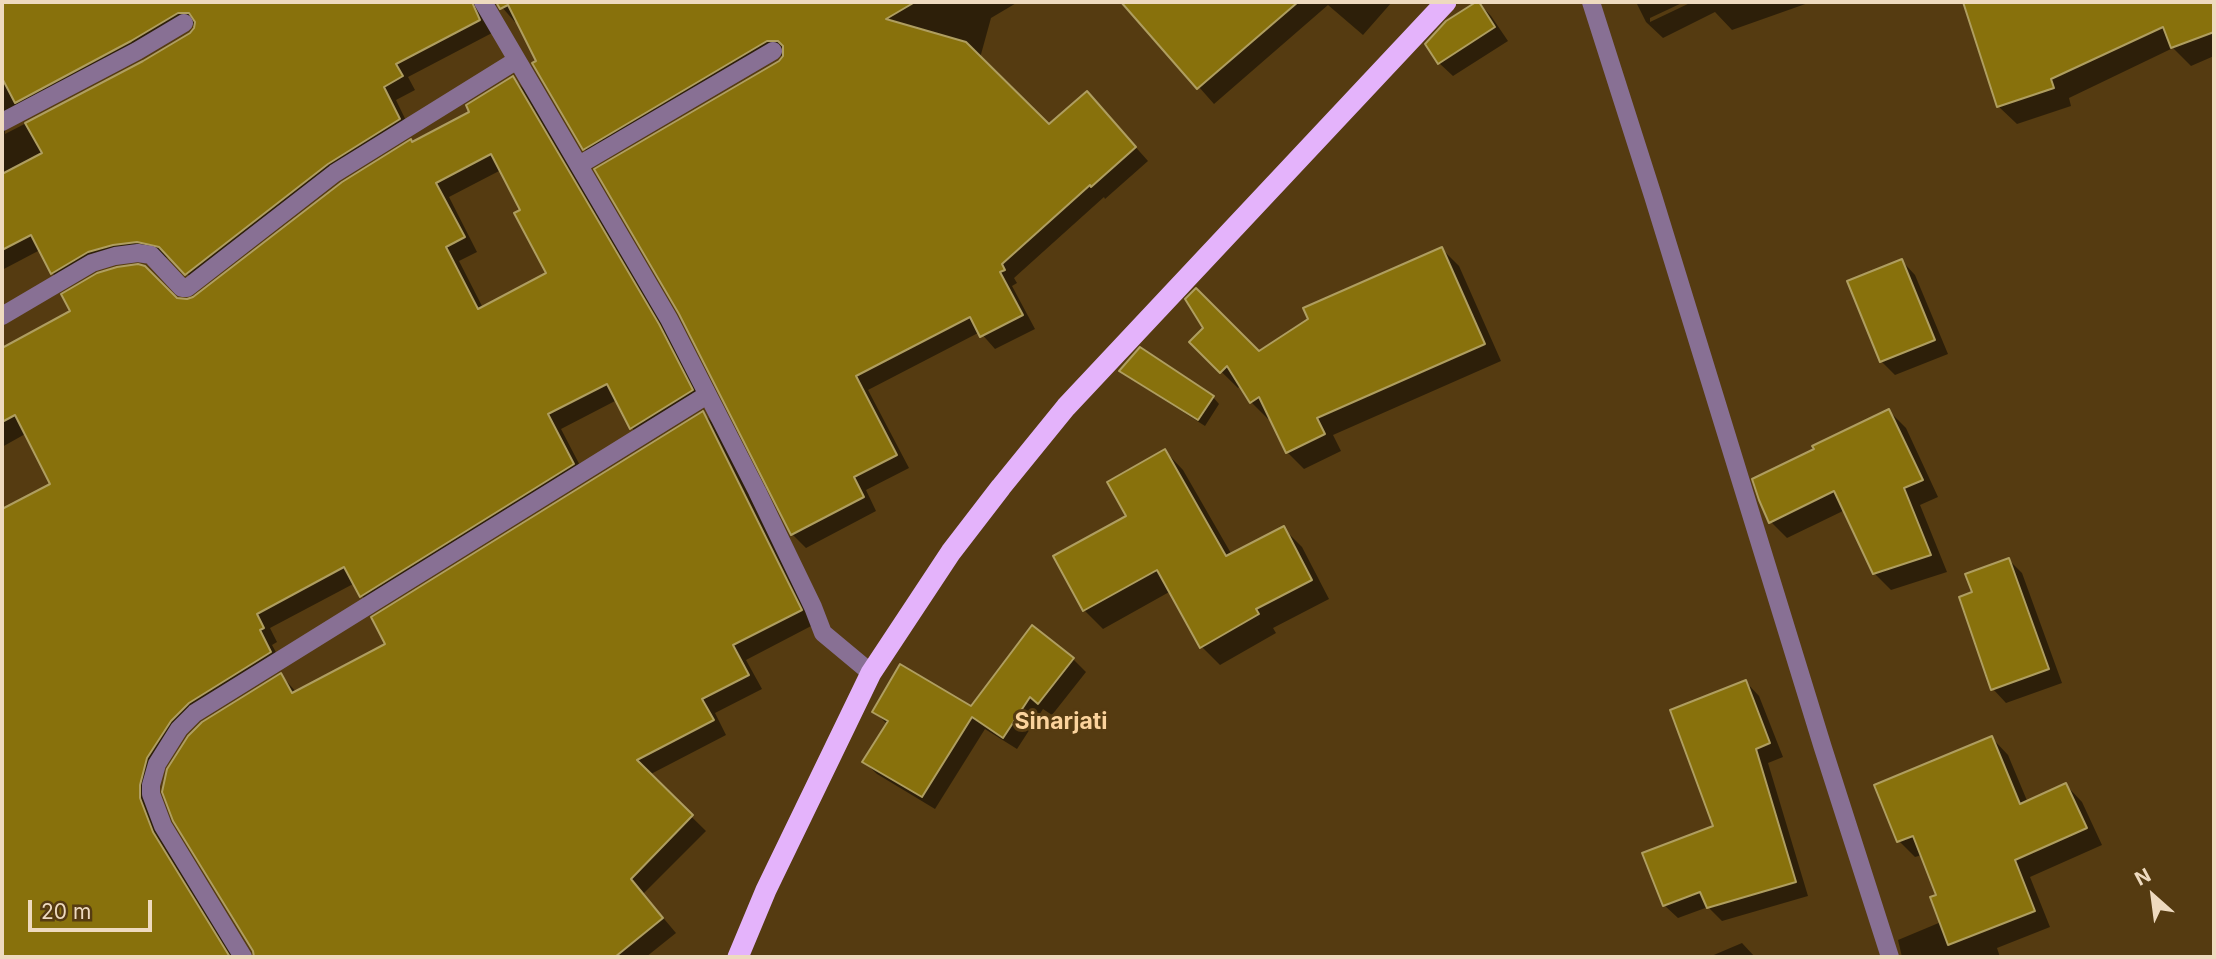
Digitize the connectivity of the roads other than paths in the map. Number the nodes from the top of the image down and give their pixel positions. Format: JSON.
{"nodes":[{"id":1,"x":483,"y":2,"type":"edge"},
{"id":2,"x":1446,"y":2,"type":"edge"},
{"id":3,"x":1591,"y":2,"type":"edge"},
{"id":4,"x":184,"y":23,"type":"dead end"},
{"id":5,"x":773,"y":51,"type":"dead end"},
{"id":6,"x":517,"y":60,"type":"junction"},
{"id":7,"x":2,"y":122,"type":"edge"},
{"id":8,"x":579,"y":165,"type":"junction"},
{"id":9,"x":2,"y":317,"type":"edge"},
{"id":10,"x":707,"y":395,"type":"junction"},
{"id":11,"x":871,"y":673,"type":"junction"},
{"id":12,"x":243,"y":957,"type":"edge"},
{"id":13,"x":738,"y":957,"type":"edge"},
{"id":14,"x":1890,"y":957,"type":"edge"}],
"edges":[{"from":1,"to":6,"type":"street"},
{"from":2,"to":11,"type":"highway"},
{"from":3,"to":14,"type":"street"},
{"from":4,"to":7,"type":"street"},
{"from":5,"to":8,"type":"street"},
{"from":6,"to":8,"type":"street"},
{"from":6,"to":9,"type":"street"},
{"from":8,"to":10,"type":"street"},
{"from":10,"to":11,"type":"street"},
{"from":10,"to":12,"type":"street"},
{"from":11,"to":13,"type":"highway"}]}
